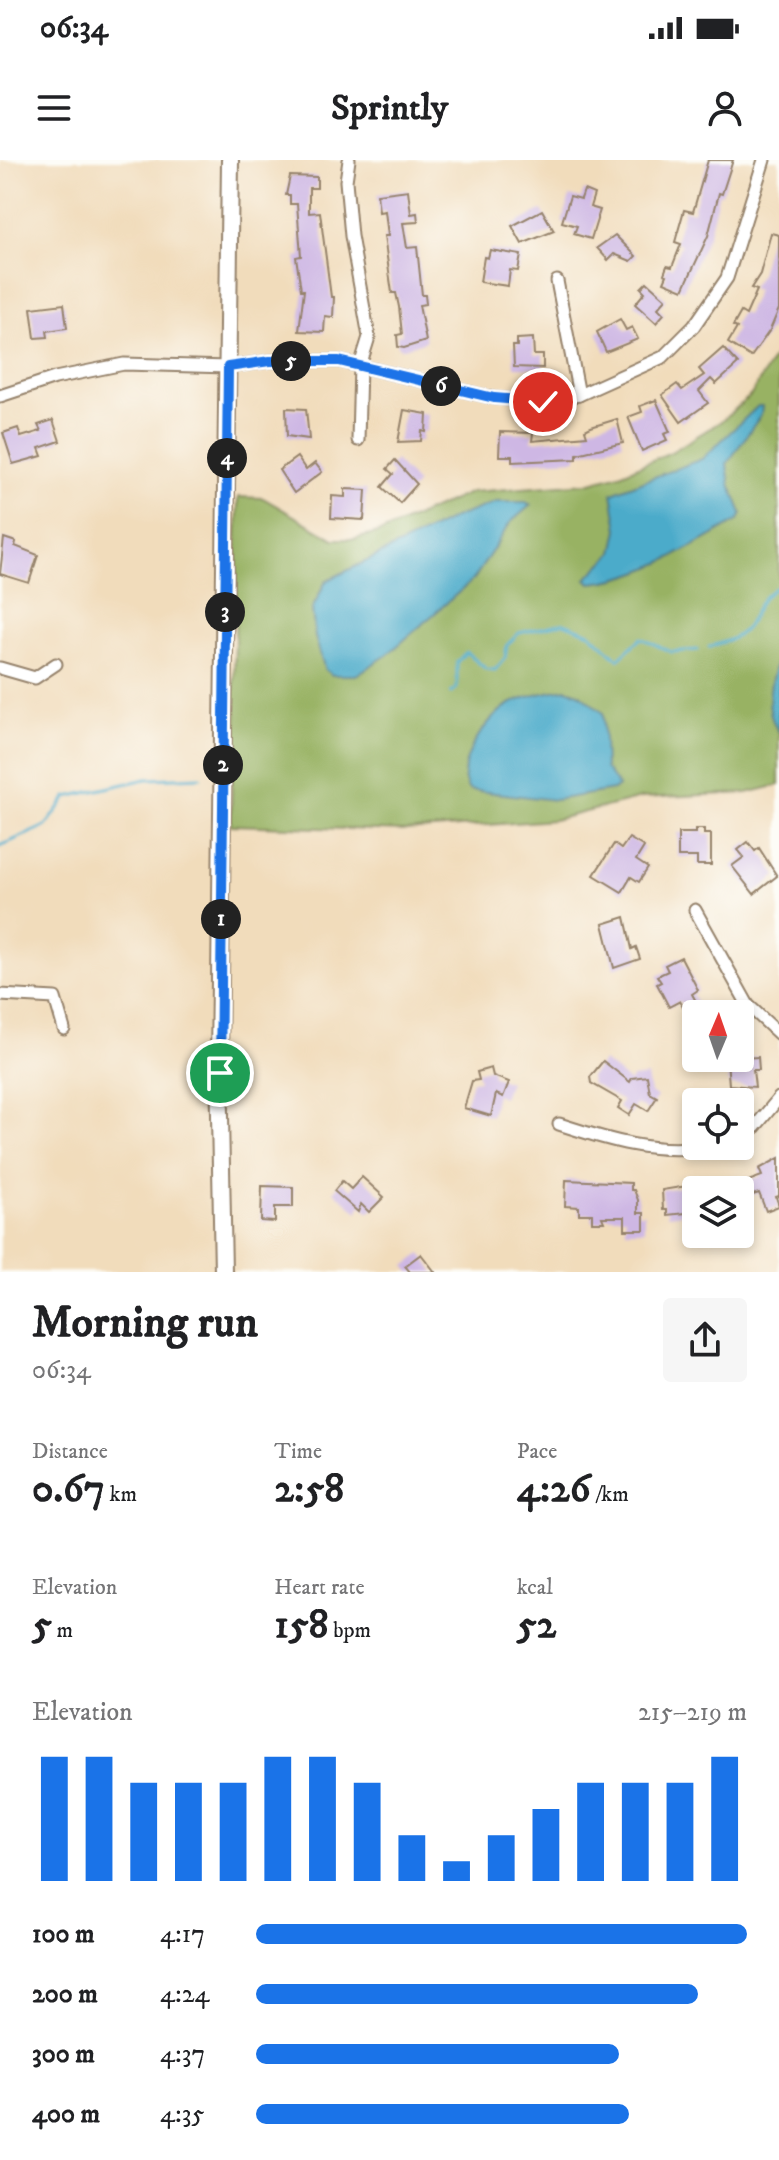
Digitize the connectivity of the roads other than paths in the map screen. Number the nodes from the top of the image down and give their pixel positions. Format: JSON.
{"nodes":[{"id":1,"x":230,"y":160,"type":"edge"},
{"id":2,"x":349,"y":160,"type":"edge"},
{"id":3,"x":764,"y":160,"type":"edge"},
{"id":4,"x":557,"y":281,"type":"dead end"},
{"id":5,"x":360,"y":366,"type":"junction"},
{"id":6,"x":228,"y":367,"type":"junction"},
{"id":7,"x":579,"y":395,"type":"junction"},
{"id":8,"x":0,"y":396,"type":"edge"},
{"id":9,"x":358,"y":440,"type":"dead end"},
{"id":10,"x":56,"y":664,"type":"dead end"},
{"id":11,"x":0,"y":668,"type":"edge"},
{"id":12,"x":695,"y":910,"type":"dead end"},
{"id":13,"x":0,"y":995,"type":"edge"},
{"id":14,"x":64,"y":1029,"type":"dead end"},
{"id":15,"x":779,"y":1034,"type":"edge"},
{"id":16,"x":779,"y":1098,"type":"edge"},
{"id":17,"x":559,"y":1124,"type":"dead end"},
{"id":18,"x":754,"y":1128,"type":"edge"},
{"id":19,"x":682,"y":1151,"type":"edge"},
{"id":20,"x":223,"y":1272,"type":"edge"}],
"edges":[{"from":1,"to":6,"type":"street"},
{"from":2,"to":5,"type":"street"},
{"from":3,"to":7,"type":"street"},
{"from":4,"to":7,"type":"street"},
{"from":5,"to":6,"type":"street"},
{"from":5,"to":7,"type":"street"},
{"from":5,"to":9,"type":"street"},
{"from":6,"to":8,"type":"street"},
{"from":6,"to":20,"type":"street"},
{"from":10,"to":11,"type":"street"},
{"from":12,"to":15,"type":"street"},
{"from":13,"to":14,"type":"street"},
{"from":16,"to":18,"type":"street"},
{"from":17,"to":19,"type":"street"}]}
